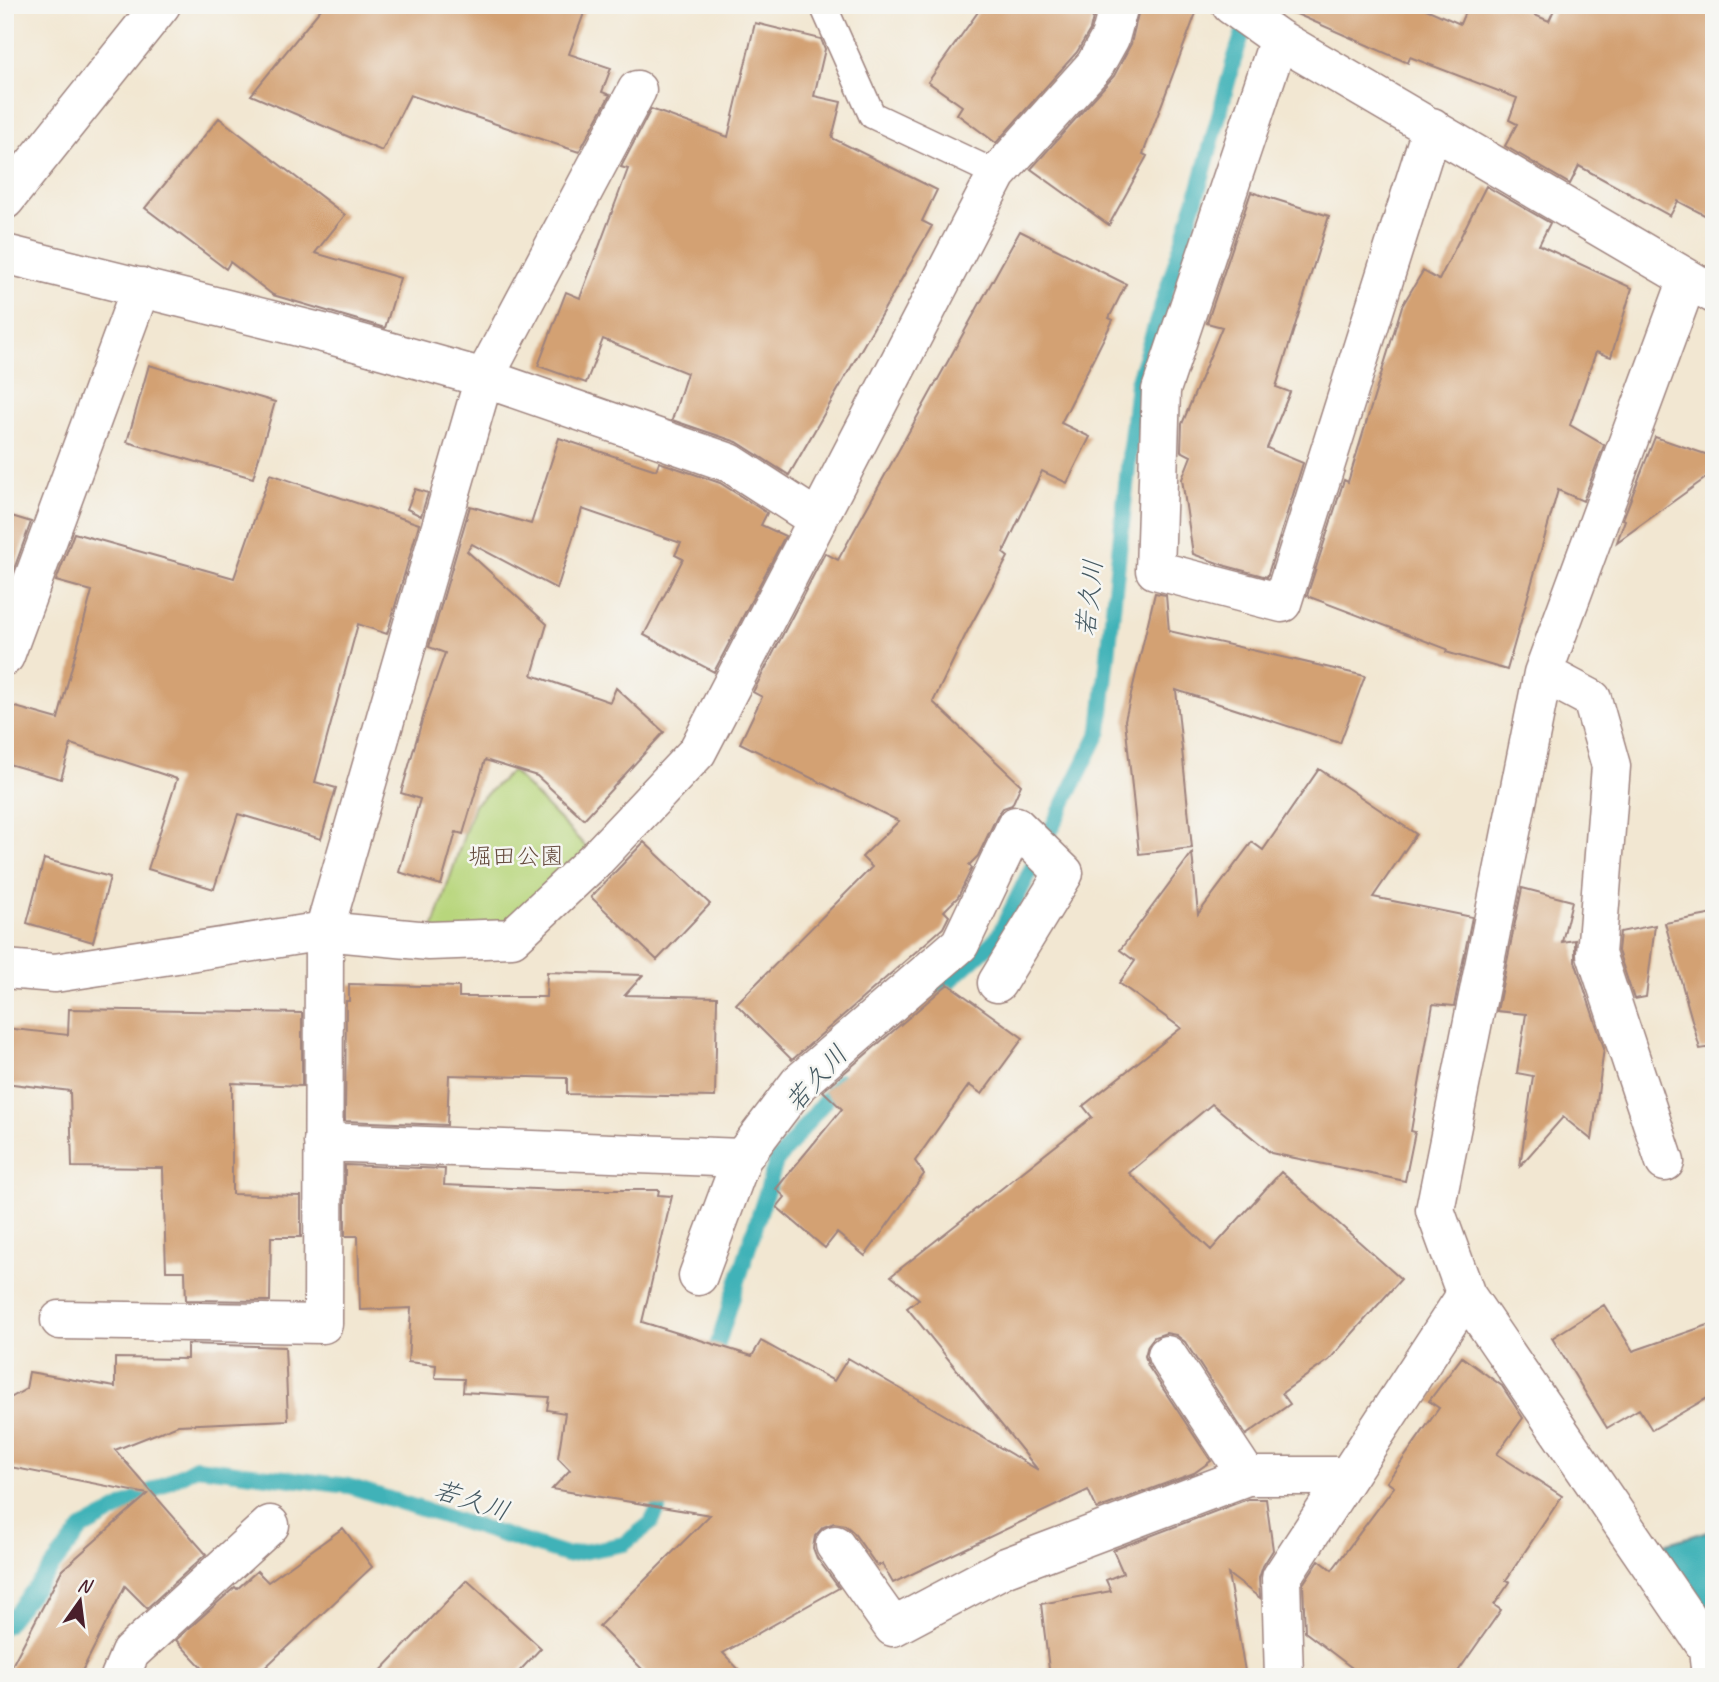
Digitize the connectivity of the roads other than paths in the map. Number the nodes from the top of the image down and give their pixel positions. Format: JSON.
{"nodes":[{"id":1,"x":161,"y":5,"type":"edge"},
{"id":2,"x":823,"y":5,"type":"edge"},
{"id":3,"x":1119,"y":5,"type":"edge"},
{"id":4,"x":1231,"y":5,"type":"edge"},
{"id":5,"x":1272,"y":33,"type":"junction"},
{"id":6,"x":637,"y":90,"type":"dead end"},
{"id":7,"x":1433,"y":127,"type":"junction"},
{"id":8,"x":997,"y":174,"type":"junction"},
{"id":9,"x":5,"y":200,"type":"edge"},
{"id":10,"x":5,"y":254,"type":"edge"},
{"id":11,"x":1701,"y":286,"type":"edge"},
{"id":12,"x":141,"y":288,"type":"junction"},
{"id":13,"x":484,"y":378,"type":"junction"},
{"id":14,"x":818,"y":520,"type":"junction"},
{"id":15,"x":5,"y":656,"type":"edge"},
{"id":16,"x":1544,"y":673,"type":"junction"},
{"id":17,"x":324,"y":931,"type":"junction"},
{"id":18,"x":5,"y":969,"type":"edge"},
{"id":19,"x":997,"y":984,"type":"dead end"},
{"id":20,"x":323,"y":1142,"type":"junction"},
{"id":21,"x":742,"y":1158,"type":"junction"},
{"id":22,"x":1665,"y":1162,"type":"dead end"},
{"id":23,"x":698,"y":1276,"type":"dead end"},
{"id":24,"x":1466,"y":1295,"type":"junction"},
{"id":25,"x":60,"y":1320,"type":"dead end"},
{"id":26,"x":1167,"y":1355,"type":"dead end"},
{"id":27,"x":1247,"y":1476,"type":"junction"},
{"id":28,"x":1347,"y":1476,"type":"junction"},
{"id":29,"x":270,"y":1525,"type":"dead end"},
{"id":30,"x":835,"y":1545,"type":"dead end"},
{"id":31,"x":120,"y":1677,"type":"edge"},
{"id":32,"x":1284,"y":1677,"type":"edge"},
{"id":33,"x":1711,"y":1677,"type":"edge"}],
"edges":[{"from":1,"to":9,"type":"street"},
{"from":2,"to":8,"type":"lane"},
{"from":3,"to":8,"type":"street"},
{"from":4,"to":5,"type":"street"},
{"from":5,"to":7,"type":"street"},
{"from":5,"to":7,"type":"street"},
{"from":6,"to":13,"type":"street"},
{"from":7,"to":11,"type":"street"},
{"from":8,"to":14,"type":"street"},
{"from":10,"to":12,"type":"street"},
{"from":11,"to":16,"type":"street"},
{"from":12,"to":13,"type":"street"},
{"from":12,"to":15,"type":"street"},
{"from":13,"to":14,"type":"street"},
{"from":13,"to":17,"type":"street"},
{"from":14,"to":17,"type":"street"},
{"from":16,"to":22,"type":"street"},
{"from":16,"to":24,"type":"street"},
{"from":17,"to":18,"type":"street"},
{"from":17,"to":20,"type":"street"},
{"from":19,"to":21,"type":"street"},
{"from":20,"to":21,"type":"street"},
{"from":20,"to":25,"type":"street"},
{"from":21,"to":23,"type":"street"},
{"from":24,"to":28,"type":"street"},
{"from":24,"to":33,"type":"street"},
{"from":26,"to":27,"type":"street"},
{"from":27,"to":28,"type":"street"},
{"from":27,"to":30,"type":"street"},
{"from":28,"to":32,"type":"street"},
{"from":29,"to":31,"type":"street"}]}
